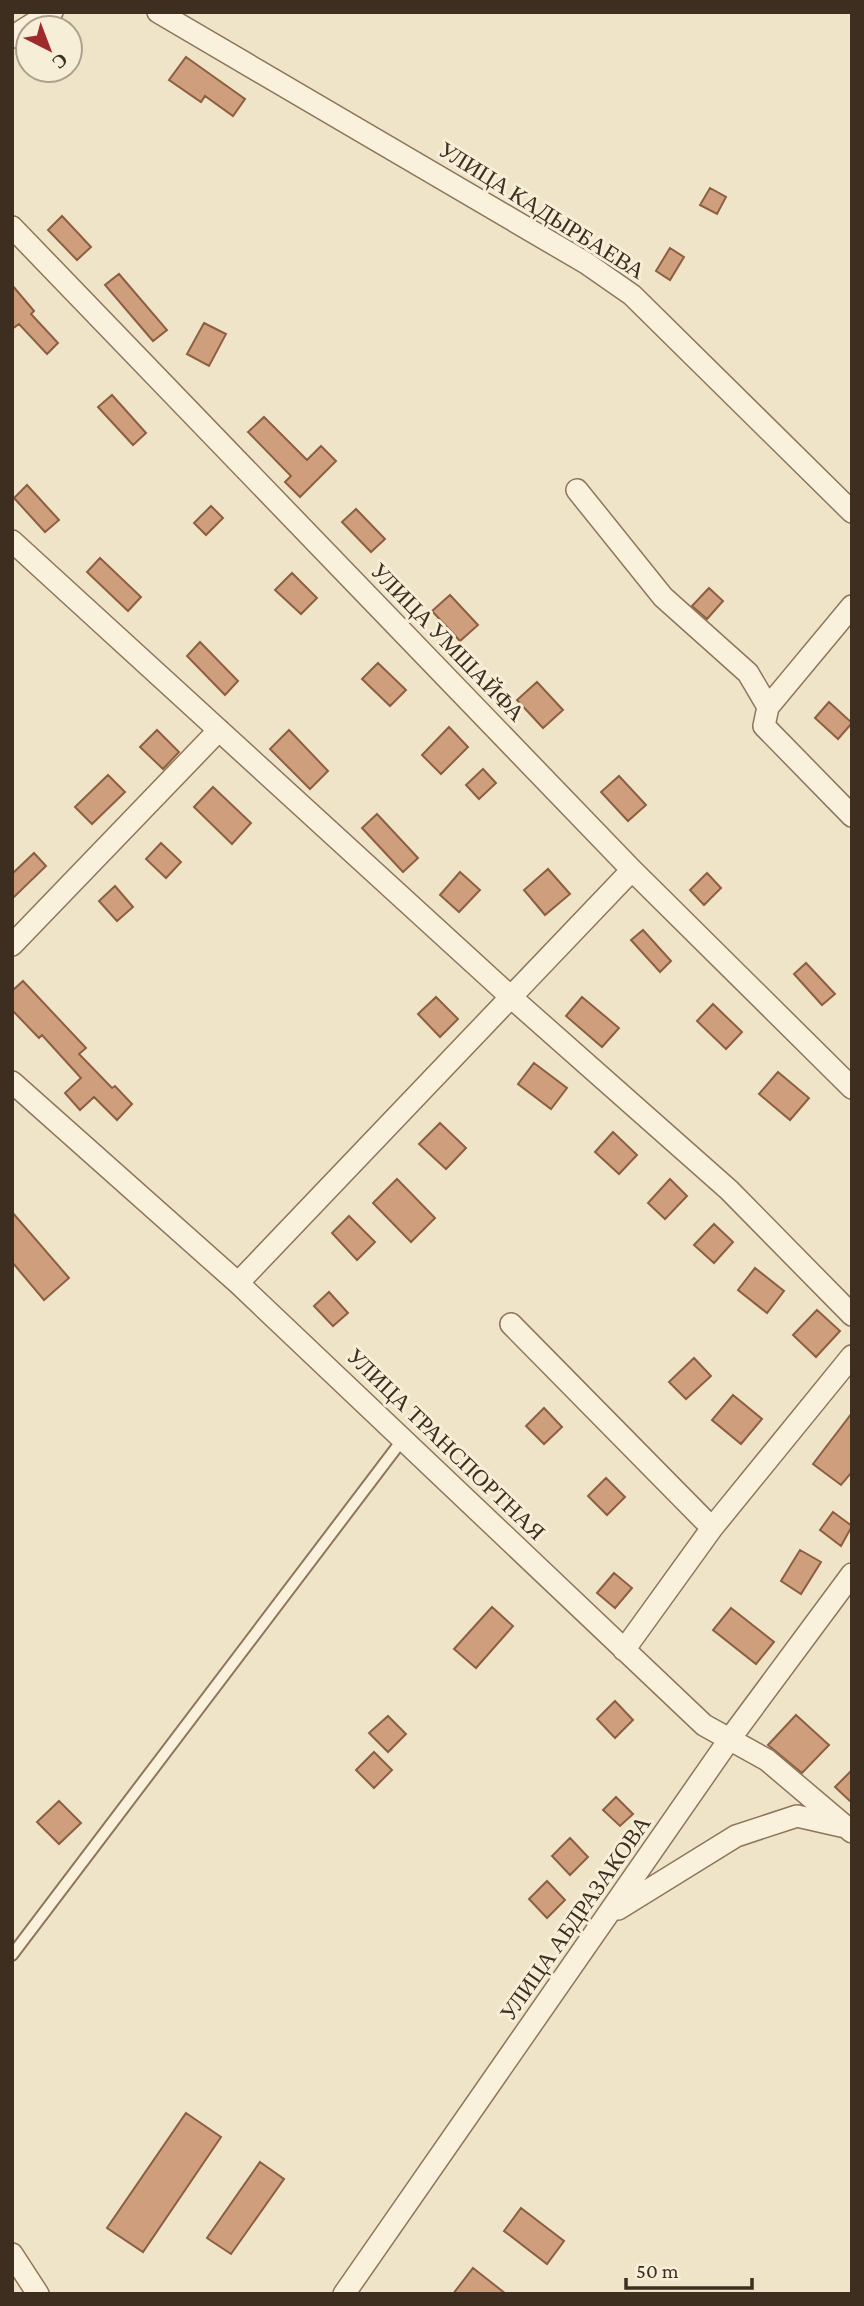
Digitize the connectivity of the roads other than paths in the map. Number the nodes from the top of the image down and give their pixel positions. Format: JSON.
{"nodes":[{"id":1,"x":52,"y":12,"type":"edge"},
{"id":2,"x":158,"y":12,"type":"edge"},
{"id":3,"x":12,"y":37,"type":"edge"},
{"id":4,"x":12,"y":227,"type":"edge"},
{"id":5,"x":577,"y":490,"type":"dead end"},
{"id":6,"x":852,"y":512,"type":"edge"},
{"id":7,"x":12,"y":541,"type":"edge"},
{"id":8,"x":852,"y":606,"type":"edge"},
{"id":9,"x":768,"y":706,"type":"junction"},
{"id":10,"x":219,"y":730,"type":"junction"},
{"id":11,"x":852,"y":816,"type":"edge"},
{"id":12,"x":632,"y":870,"type":"junction"},
{"id":13,"x":12,"y":945,"type":"edge"},
{"id":14,"x":512,"y":998,"type":"junction"},
{"id":15,"x":12,"y":1082,"type":"edge"},
{"id":16,"x":852,"y":1088,"type":"edge"},
{"id":17,"x":238,"y":1283,"type":"junction"},
{"id":18,"x":852,"y":1315,"type":"edge"},
{"id":19,"x":511,"y":1324,"type":"dead end"},
{"id":20,"x":852,"y":1356,"type":"edge"},
{"id":21,"x":403,"y":1439,"type":"junction"},
{"id":22,"x":712,"y":1528,"type":"junction"},
{"id":23,"x":852,"y":1574,"type":"edge"},
{"id":24,"x":624,"y":1650,"type":"junction"},
{"id":25,"x":729,"y":1741,"type":"junction"},
{"id":26,"x":849,"y":1830,"type":"edge"},
{"id":27,"x":610,"y":1914,"type":"junction"},
{"id":28,"x":12,"y":1955,"type":"edge"},
{"id":29,"x":12,"y":2254,"type":"edge"},
{"id":30,"x":38,"y":2294,"type":"edge"},
{"id":31,"x":344,"y":2294,"type":"edge"}],
"edges":[{"from":1,"to":3,"type":"street"},
{"from":2,"to":6,"type":"street","name":"УЛИЦА КАДЫРБАЕВА"},
{"from":4,"to":12,"type":"street","name":"УЛИЦА УМШАЙФА"},
{"from":5,"to":9,"type":"street"},
{"from":7,"to":10,"type":"street"},
{"from":8,"to":9,"type":"street"},
{"from":9,"to":11,"type":"street"},
{"from":10,"to":13,"type":"street"},
{"from":10,"to":14,"type":"street"},
{"from":12,"to":14,"type":"street"},
{"from":12,"to":16,"type":"street","name":"УЛИЦА УМШАЙФА"},
{"from":14,"to":17,"type":"street"},
{"from":14,"to":18,"type":"street"},
{"from":15,"to":17,"type":"street","name":"УЛИЦА ТРАНСПОРТНАЯ"},
{"from":17,"to":21,"type":"street","name":"УЛИЦА ТРАНСПОРТНАЯ"},
{"from":19,"to":22,"type":"street"},
{"from":20,"to":22,"type":"street"},
{"from":21,"to":24,"type":"street","name":"УЛИЦА ТРАНСПОРТНАЯ"},
{"from":21,"to":28,"type":"lane"},
{"from":22,"to":24,"type":"street"},
{"from":23,"to":25,"type":"street","name":"УЛИЦА АБДРАЗАКОВА"},
{"from":24,"to":25,"type":"street","name":"УЛИЦА ТРАНСПОРТНАЯ"},
{"from":25,"to":26,"type":"street","name":"УЛИЦА ТРАНСПОРТНАЯ"},
{"from":25,"to":27,"type":"street","name":"УЛИЦА АБДРАЗАКОВА"},
{"from":26,"to":27,"type":"street"},
{"from":27,"to":31,"type":"street","name":"УЛИЦА АБДРАЗАКОВА"},
{"from":29,"to":30,"type":"street"}]}
